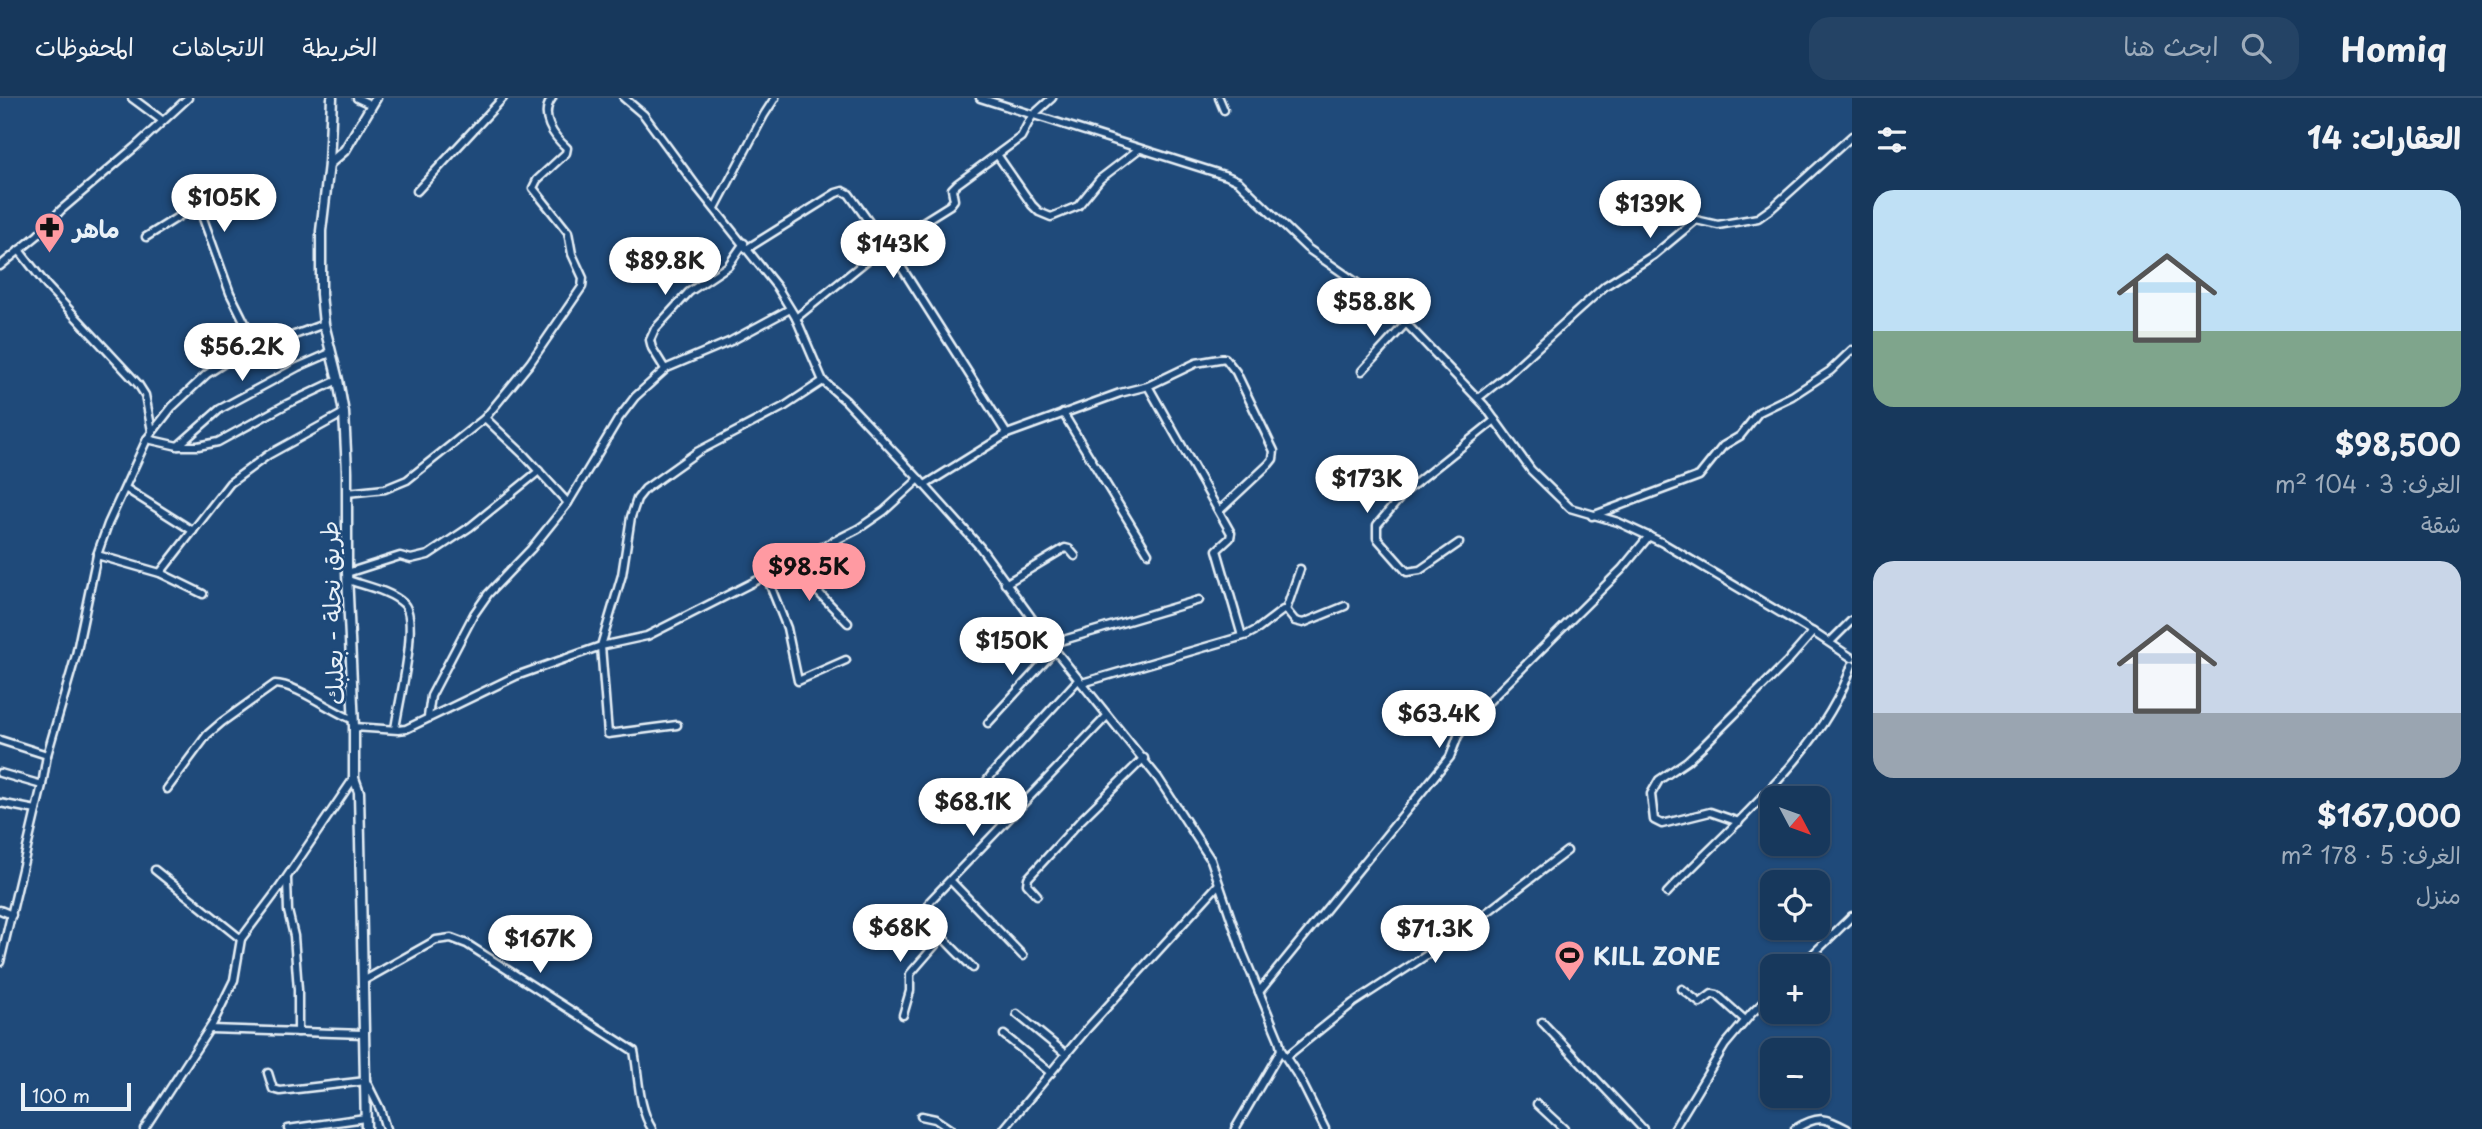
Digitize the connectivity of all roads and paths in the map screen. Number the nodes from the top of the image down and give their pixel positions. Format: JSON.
{"nodes":[{"id":1,"x":132,"y":98,"type":"edge"},
{"id":2,"x":188,"y":98,"type":"edge"},
{"id":3,"x":332,"y":98,"type":"edge"},
{"id":4,"x":357,"y":98,"type":"edge"},
{"id":5,"x":503,"y":98,"type":"edge"},
{"id":6,"x":552,"y":98,"type":"edge"},
{"id":7,"x":775,"y":98,"type":"edge"},
{"id":8,"x":980,"y":98,"type":"edge"},
{"id":9,"x":1052,"y":98,"type":"edge"},
{"id":10,"x":1219,"y":98,"type":"edge"},
{"id":11,"x":627,"y":99,"type":"edge"},
{"id":12,"x":374,"y":102,"type":"edge"},
{"id":13,"x":1224,"y":110,"type":"dead end"},
{"id":14,"x":1032,"y":116,"type":"junction"},
{"id":15,"x":163,"y":121,"type":"junction"},
{"id":16,"x":1852,"y":136,"type":"edge"},
{"id":17,"x":1139,"y":149,"type":"junction"},
{"id":18,"x":998,"y":156,"type":"junction"},
{"id":19,"x":329,"y":164,"type":"junction"},
{"id":20,"x":417,"y":191,"type":"dead end"},
{"id":21,"x":715,"y":208,"type":"junction"},
{"id":22,"x":146,"y":237,"type":"dead end"},
{"id":23,"x":886,"y":245,"type":"junction"},
{"id":24,"x":746,"y":246,"type":"junction"},
{"id":25,"x":19,"y":250,"type":"junction"},
{"id":26,"x":0,"y":266,"type":"edge"},
{"id":27,"x":790,"y":309,"type":"junction"},
{"id":28,"x":796,"y":318,"type":"junction"},
{"id":29,"x":1406,"y":323,"type":"junction"},
{"id":30,"x":324,"y":324,"type":"junction"},
{"id":31,"x":258,"y":349,"type":"junction"},
{"id":32,"x":1852,"y":351,"type":"edge"},
{"id":33,"x":330,"y":353,"type":"junction"},
{"id":34,"x":665,"y":369,"type":"junction"},
{"id":35,"x":1362,"y":371,"type":"dead end"},
{"id":36,"x":338,"y":380,"type":"junction"},
{"id":37,"x":823,"y":381,"type":"junction"},
{"id":38,"x":1148,"y":386,"type":"junction"},
{"id":39,"x":1478,"y":398,"type":"junction"},
{"id":40,"x":344,"y":413,"type":"junction"},
{"id":41,"x":1063,"y":413,"type":"junction"},
{"id":42,"x":485,"y":418,"type":"junction"},
{"id":43,"x":1495,"y":420,"type":"junction"},
{"id":44,"x":152,"y":431,"type":"junction"},
{"id":45,"x":1007,"y":434,"type":"junction"},
{"id":46,"x":147,"y":439,"type":"junction"},
{"id":47,"x":178,"y":446,"type":"junction"},
{"id":48,"x":539,"y":471,"type":"junction"},
{"id":49,"x":919,"y":479,"type":"junction"},
{"id":50,"x":925,"y":485,"type":"junction"},
{"id":51,"x":125,"y":488,"type":"junction"},
{"id":52,"x":347,"y":492,"type":"junction"},
{"id":53,"x":568,"y":503,"type":"junction"},
{"id":54,"x":1220,"y":510,"type":"junction"},
{"id":55,"x":1592,"y":516,"type":"junction"},
{"id":56,"x":192,"y":531,"type":"junction"},
{"id":57,"x":1649,"y":536,"type":"junction"},
{"id":58,"x":1459,"y":543,"type":"dead end"},
{"id":59,"x":1148,"y":553,"type":"dead end"},
{"id":60,"x":97,"y":555,"type":"junction"},
{"id":61,"x":1075,"y":556,"type":"dead end"},
{"id":62,"x":790,"y":563,"type":"junction"},
{"id":63,"x":1300,"y":569,"type":"dead end"},
{"id":64,"x":160,"y":573,"type":"junction"},
{"id":65,"x":766,"y":575,"type":"junction"},
{"id":66,"x":348,"y":576,"type":"junction"},
{"id":67,"x":1005,"y":584,"type":"junction"},
{"id":68,"x":203,"y":594,"type":"dead end"},
{"id":69,"x":1199,"y":600,"type":"dead end"},
{"id":70,"x":1345,"y":606,"type":"dead end"},
{"id":71,"x":1286,"y":610,"type":"junction"},
{"id":72,"x":1852,"y":620,"type":"edge"},
{"id":73,"x":848,"y":623,"type":"dead end"},
{"id":74,"x":1813,"y":632,"type":"junction"},
{"id":75,"x":1242,"y":636,"type":"junction"},
{"id":76,"x":1049,"y":641,"type":"junction"},
{"id":77,"x":1830,"y":642,"type":"junction"},
{"id":78,"x":601,"y":646,"type":"junction"},
{"id":79,"x":1055,"y":650,"type":"junction"},
{"id":80,"x":1852,"y":657,"type":"edge"},
{"id":81,"x":846,"y":660,"type":"dead end"},
{"id":82,"x":1852,"y":665,"type":"edge"},
{"id":83,"x":1081,"y":681,"type":"junction"},
{"id":84,"x":1107,"y":716,"type":"junction"},
{"id":85,"x":428,"y":717,"type":"junction"},
{"id":86,"x":988,"y":723,"type":"dead end"},
{"id":87,"x":354,"y":724,"type":"junction"},
{"id":88,"x":677,"y":725,"type":"dead end"},
{"id":89,"x":396,"y":729,"type":"junction"},
{"id":90,"x":0,"y":740,"type":"edge"},
{"id":91,"x":47,"y":755,"type":"junction"},
{"id":92,"x":1144,"y":758,"type":"junction"},
{"id":93,"x":0,"y":773,"type":"edge"},
{"id":94,"x":354,"y":778,"type":"junction"},
{"id":95,"x":42,"y":785,"type":"junction"},
{"id":96,"x":167,"y":789,"type":"dead end"},
{"id":97,"x":0,"y":803,"type":"edge"},
{"id":98,"x":36,"y":810,"type":"junction"},
{"id":99,"x":960,"y":818,"type":"dead end"},
{"id":100,"x":1739,"y":822,"type":"junction"},
{"id":101,"x":1567,"y":851,"type":"dead end"},
{"id":102,"x":155,"y":870,"type":"dead end"},
{"id":103,"x":287,"y":877,"type":"junction"},
{"id":104,"x":951,"y":881,"type":"junction"},
{"id":105,"x":1218,"y":885,"type":"junction"},
{"id":106,"x":1668,"y":893,"type":"dead end"},
{"id":107,"x":1037,"y":895,"type":"dead end"},
{"id":108,"x":0,"y":910,"type":"edge"},
{"id":109,"x":12,"y":915,"type":"junction"},
{"id":110,"x":1852,"y":916,"type":"edge"},
{"id":111,"x":1842,"y":926,"type":"junction"},
{"id":112,"x":1852,"y":928,"type":"edge"},
{"id":113,"x":943,"y":936,"type":"junction"},
{"id":114,"x":241,"y":939,"type":"junction"},
{"id":115,"x":1813,"y":954,"type":"edge"},
{"id":116,"x":1023,"y":956,"type":"dead end"},
{"id":117,"x":0,"y":962,"type":"edge"},
{"id":118,"x":973,"y":968,"type":"dead end"},
{"id":119,"x":363,"y":981,"type":"junction"},
{"id":120,"x":1682,"y":989,"type":"dead end"},
{"id":121,"x":1259,"y":992,"type":"junction"},
{"id":122,"x":1760,"y":1006,"type":"edge"},
{"id":123,"x":1017,"y":1014,"type":"dead end"},
{"id":124,"x":903,"y":1015,"type":"dead end"},
{"id":125,"x":1745,"y":1020,"type":"junction"},
{"id":126,"x":1542,"y":1023,"type":"dead end"},
{"id":127,"x":210,"y":1029,"type":"junction"},
{"id":128,"x":298,"y":1032,"type":"junction"},
{"id":129,"x":364,"y":1034,"type":"junction"},
{"id":130,"x":1004,"y":1035,"type":"dead end"},
{"id":131,"x":1066,"y":1054,"type":"junction"},
{"id":132,"x":1284,"y":1054,"type":"junction"},
{"id":133,"x":268,"y":1073,"type":"dead end"},
{"id":134,"x":1051,"y":1073,"type":"junction"},
{"id":135,"x":366,"y":1082,"type":"junction"},
{"id":136,"x":1537,"y":1104,"type":"dead end"},
{"id":137,"x":921,"y":1116,"type":"dead end"},
{"id":138,"x":365,"y":1118,"type":"junction"},
{"id":139,"x":144,"y":1129,"type":"edge"},
{"id":140,"x":288,"y":1129,"type":"edge"},
{"id":141,"x":366,"y":1129,"type":"edge"},
{"id":142,"x":386,"y":1129,"type":"edge"},
{"id":143,"x":652,"y":1129,"type":"edge"},
{"id":144,"x":950,"y":1129,"type":"edge"},
{"id":145,"x":1004,"y":1129,"type":"edge"},
{"id":146,"x":1235,"y":1129,"type":"edge"},
{"id":147,"x":1325,"y":1129,"type":"edge"},
{"id":148,"x":1564,"y":1129,"type":"edge"},
{"id":149,"x":1643,"y":1129,"type":"edge"},
{"id":150,"x":1674,"y":1129,"type":"edge"},
{"id":151,"x":1795,"y":1129,"type":"edge"},
{"id":152,"x":1847,"y":1129,"type":"edge"}],
"edges":[{"from":1,"to":15,"type":"street"},
{"from":2,"to":15,"type":"street"},
{"from":3,"to":19,"type":"street","name":"طريق نحلة - بعلبك"},
{"from":4,"to":12,"type":"street"},
{"from":5,"to":20,"type":"street"},
{"from":6,"to":42,"type":"street"},
{"from":7,"to":21,"type":"street"},
{"from":8,"to":14,"type":"street"},
{"from":9,"to":14,"type":"street"},
{"from":10,"to":13,"type":"street"},
{"from":11,"to":21,"type":"street"},
{"from":12,"to":19,"type":"street"},
{"from":14,"to":17,"type":"street"},
{"from":14,"to":18,"type":"street"},
{"from":15,"to":25,"type":"street"},
{"from":16,"to":39,"type":"street"},
{"from":17,"to":18,"type":"street"},
{"from":17,"to":29,"type":"street"},
{"from":18,"to":23,"type":"street"},
{"from":19,"to":30,"type":"street","name":"طريق نحلة - بعلبك"},
{"from":21,"to":24,"type":"street"},
{"from":22,"to":31,"type":"street"},
{"from":23,"to":24,"type":"street"},
{"from":23,"to":28,"type":"street"},
{"from":23,"to":45,"type":"street"},
{"from":24,"to":27,"type":"street"},
{"from":24,"to":34,"type":"street"},
{"from":25,"to":26,"type":"street"},
{"from":25,"to":44,"type":"street"},
{"from":27,"to":28,"type":"street"},
{"from":27,"to":34,"type":"street"},
{"from":28,"to":37,"type":"street"},
{"from":29,"to":35,"type":"street"},
{"from":29,"to":39,"type":"street"},
{"from":30,"to":31,"type":"street"},
{"from":30,"to":33,"type":"street","name":"طريق نحلة - بعلبك"},
{"from":31,"to":44,"type":"street"},
{"from":32,"to":55,"type":"street"},
{"from":33,"to":36,"type":"street","name":"طريق نحلة - بعلبك"},
{"from":33,"to":47,"type":"street"},
{"from":34,"to":53,"type":"street"},
{"from":36,"to":40,"type":"street","name":"طريق نحلة - بعلبك"},
{"from":36,"to":47,"type":"street"},
{"from":37,"to":49,"type":"street"},
{"from":37,"to":78,"type":"street"},
{"from":38,"to":41,"type":"street"},
{"from":38,"to":54,"type":"street"},
{"from":38,"to":54,"type":"street"},
{"from":39,"to":43,"type":"street"},
{"from":40,"to":52,"type":"street","name":"طريق نحلة - بعلبك"},
{"from":40,"to":56,"type":"street"},
{"from":41,"to":45,"type":"street"},
{"from":41,"to":59,"type":"street"},
{"from":42,"to":48,"type":"street"},
{"from":42,"to":52,"type":"street"},
{"from":43,"to":55,"type":"street"},
{"from":43,"to":58,"type":"street"},
{"from":44,"to":46,"type":"street"},
{"from":45,"to":50,"type":"street"},
{"from":46,"to":47,"type":"street"},
{"from":46,"to":51,"type":"street"},
{"from":48,"to":53,"type":"street"},
{"from":48,"to":66,"type":"street"},
{"from":49,"to":50,"type":"street"},
{"from":49,"to":62,"type":"street"},
{"from":50,"to":67,"type":"street"},
{"from":51,"to":56,"type":"street"},
{"from":51,"to":60,"type":"street"},
{"from":52,"to":66,"type":"street","name":"طريق نحلة - بعلبك"},
{"from":53,"to":85,"type":"street"},
{"from":54,"to":75,"type":"street"},
{"from":55,"to":57,"type":"street"},
{"from":56,"to":64,"type":"street"},
{"from":57,"to":74,"type":"street"},
{"from":57,"to":121,"type":"street"},
{"from":60,"to":64,"type":"street"},
{"from":60,"to":91,"type":"street"},
{"from":61,"to":67,"type":"street"},
{"from":62,"to":65,"type":"street"},
{"from":62,"to":73,"type":"street"},
{"from":63,"to":71,"type":"street"},
{"from":64,"to":68,"type":"street"},
{"from":65,"to":78,"type":"street"},
{"from":65,"to":81,"type":"street"},
{"from":66,"to":87,"type":"street","name":"طريق نحلة - بعلبك"},
{"from":66,"to":89,"type":"street"},
{"from":67,"to":76,"type":"street"},
{"from":69,"to":76,"type":"street"},
{"from":70,"to":71,"type":"street"},
{"from":71,"to":75,"type":"street"},
{"from":72,"to":77,"type":"street"},
{"from":74,"to":77,"type":"street"},
{"from":74,"to":100,"type":"street"},
{"from":75,"to":83,"type":"street"},
{"from":76,"to":79,"type":"street"},
{"from":77,"to":80,"type":"street"},
{"from":78,"to":85,"type":"street"},
{"from":78,"to":88,"type":"street"},
{"from":79,"to":83,"type":"street"},
{"from":79,"to":86,"type":"street"},
{"from":82,"to":100,"type":"street"},
{"from":83,"to":84,"type":"street"},
{"from":83,"to":99,"type":"street"},
{"from":84,"to":92,"type":"street"},
{"from":84,"to":104,"type":"street"},
{"from":85,"to":89,"type":"street"},
{"from":87,"to":89,"type":"street"},
{"from":87,"to":94,"type":"street","name":"طريق نحلة - بعلبك"},
{"from":87,"to":96,"type":"street"},
{"from":90,"to":91,"type":"street"},
{"from":91,"to":95,"type":"street"},
{"from":92,"to":105,"type":"street"},
{"from":92,"to":107,"type":"street"},
{"from":93,"to":95,"type":"street"},
{"from":94,"to":103,"type":"street"},
{"from":94,"to":119,"type":"street","name":"طريق نحلة - بعلبك"},
{"from":95,"to":98,"type":"street"},
{"from":97,"to":98,"type":"street"},
{"from":98,"to":109,"type":"street"},
{"from":100,"to":106,"type":"street"},
{"from":101,"to":132,"type":"street"},
{"from":102,"to":114,"type":"street"},
{"from":103,"to":114,"type":"street"},
{"from":103,"to":128,"type":"street"},
{"from":104,"to":113,"type":"street"},
{"from":104,"to":116,"type":"street"},
{"from":105,"to":121,"type":"street"},
{"from":105,"to":131,"type":"street"},
{"from":108,"to":109,"type":"street"},
{"from":109,"to":117,"type":"street"},
{"from":110,"to":111,"type":"street"},
{"from":111,"to":112,"type":"street"},
{"from":111,"to":115,"type":"street"},
{"from":113,"to":118,"type":"street"},
{"from":113,"to":124,"type":"street"},
{"from":114,"to":127,"type":"street"},
{"from":119,"to":129,"type":"street","name":"طريق نحلة - بعلبك"},
{"from":119,"to":143,"type":"street"},
{"from":120,"to":125,"type":"street"},
{"from":121,"to":132,"type":"street"},
{"from":122,"to":125,"type":"street"},
{"from":123,"to":131,"type":"street"},
{"from":125,"to":150,"type":"street"},
{"from":126,"to":149,"type":"street"},
{"from":127,"to":128,"type":"street"},
{"from":127,"to":139,"type":"street"},
{"from":128,"to":129,"type":"street"},
{"from":129,"to":135,"type":"street","name":"طريق نحلة - بعلبك"},
{"from":130,"to":134,"type":"street"},
{"from":131,"to":134,"type":"street"},
{"from":132,"to":146,"type":"street"},
{"from":132,"to":147,"type":"street"},
{"from":133,"to":135,"type":"street"},
{"from":134,"to":145,"type":"street"},
{"from":135,"to":138,"type":"street","name":"طريق نحلة - بعلبك"},
{"from":135,"to":142,"type":"street"},
{"from":136,"to":148,"type":"street"},
{"from":137,"to":144,"type":"street"},
{"from":138,"to":140,"type":"street"},
{"from":138,"to":141,"type":"street","name":"طريق نحلة - بعلبك"},
{"from":151,"to":152,"type":"street"}]}
